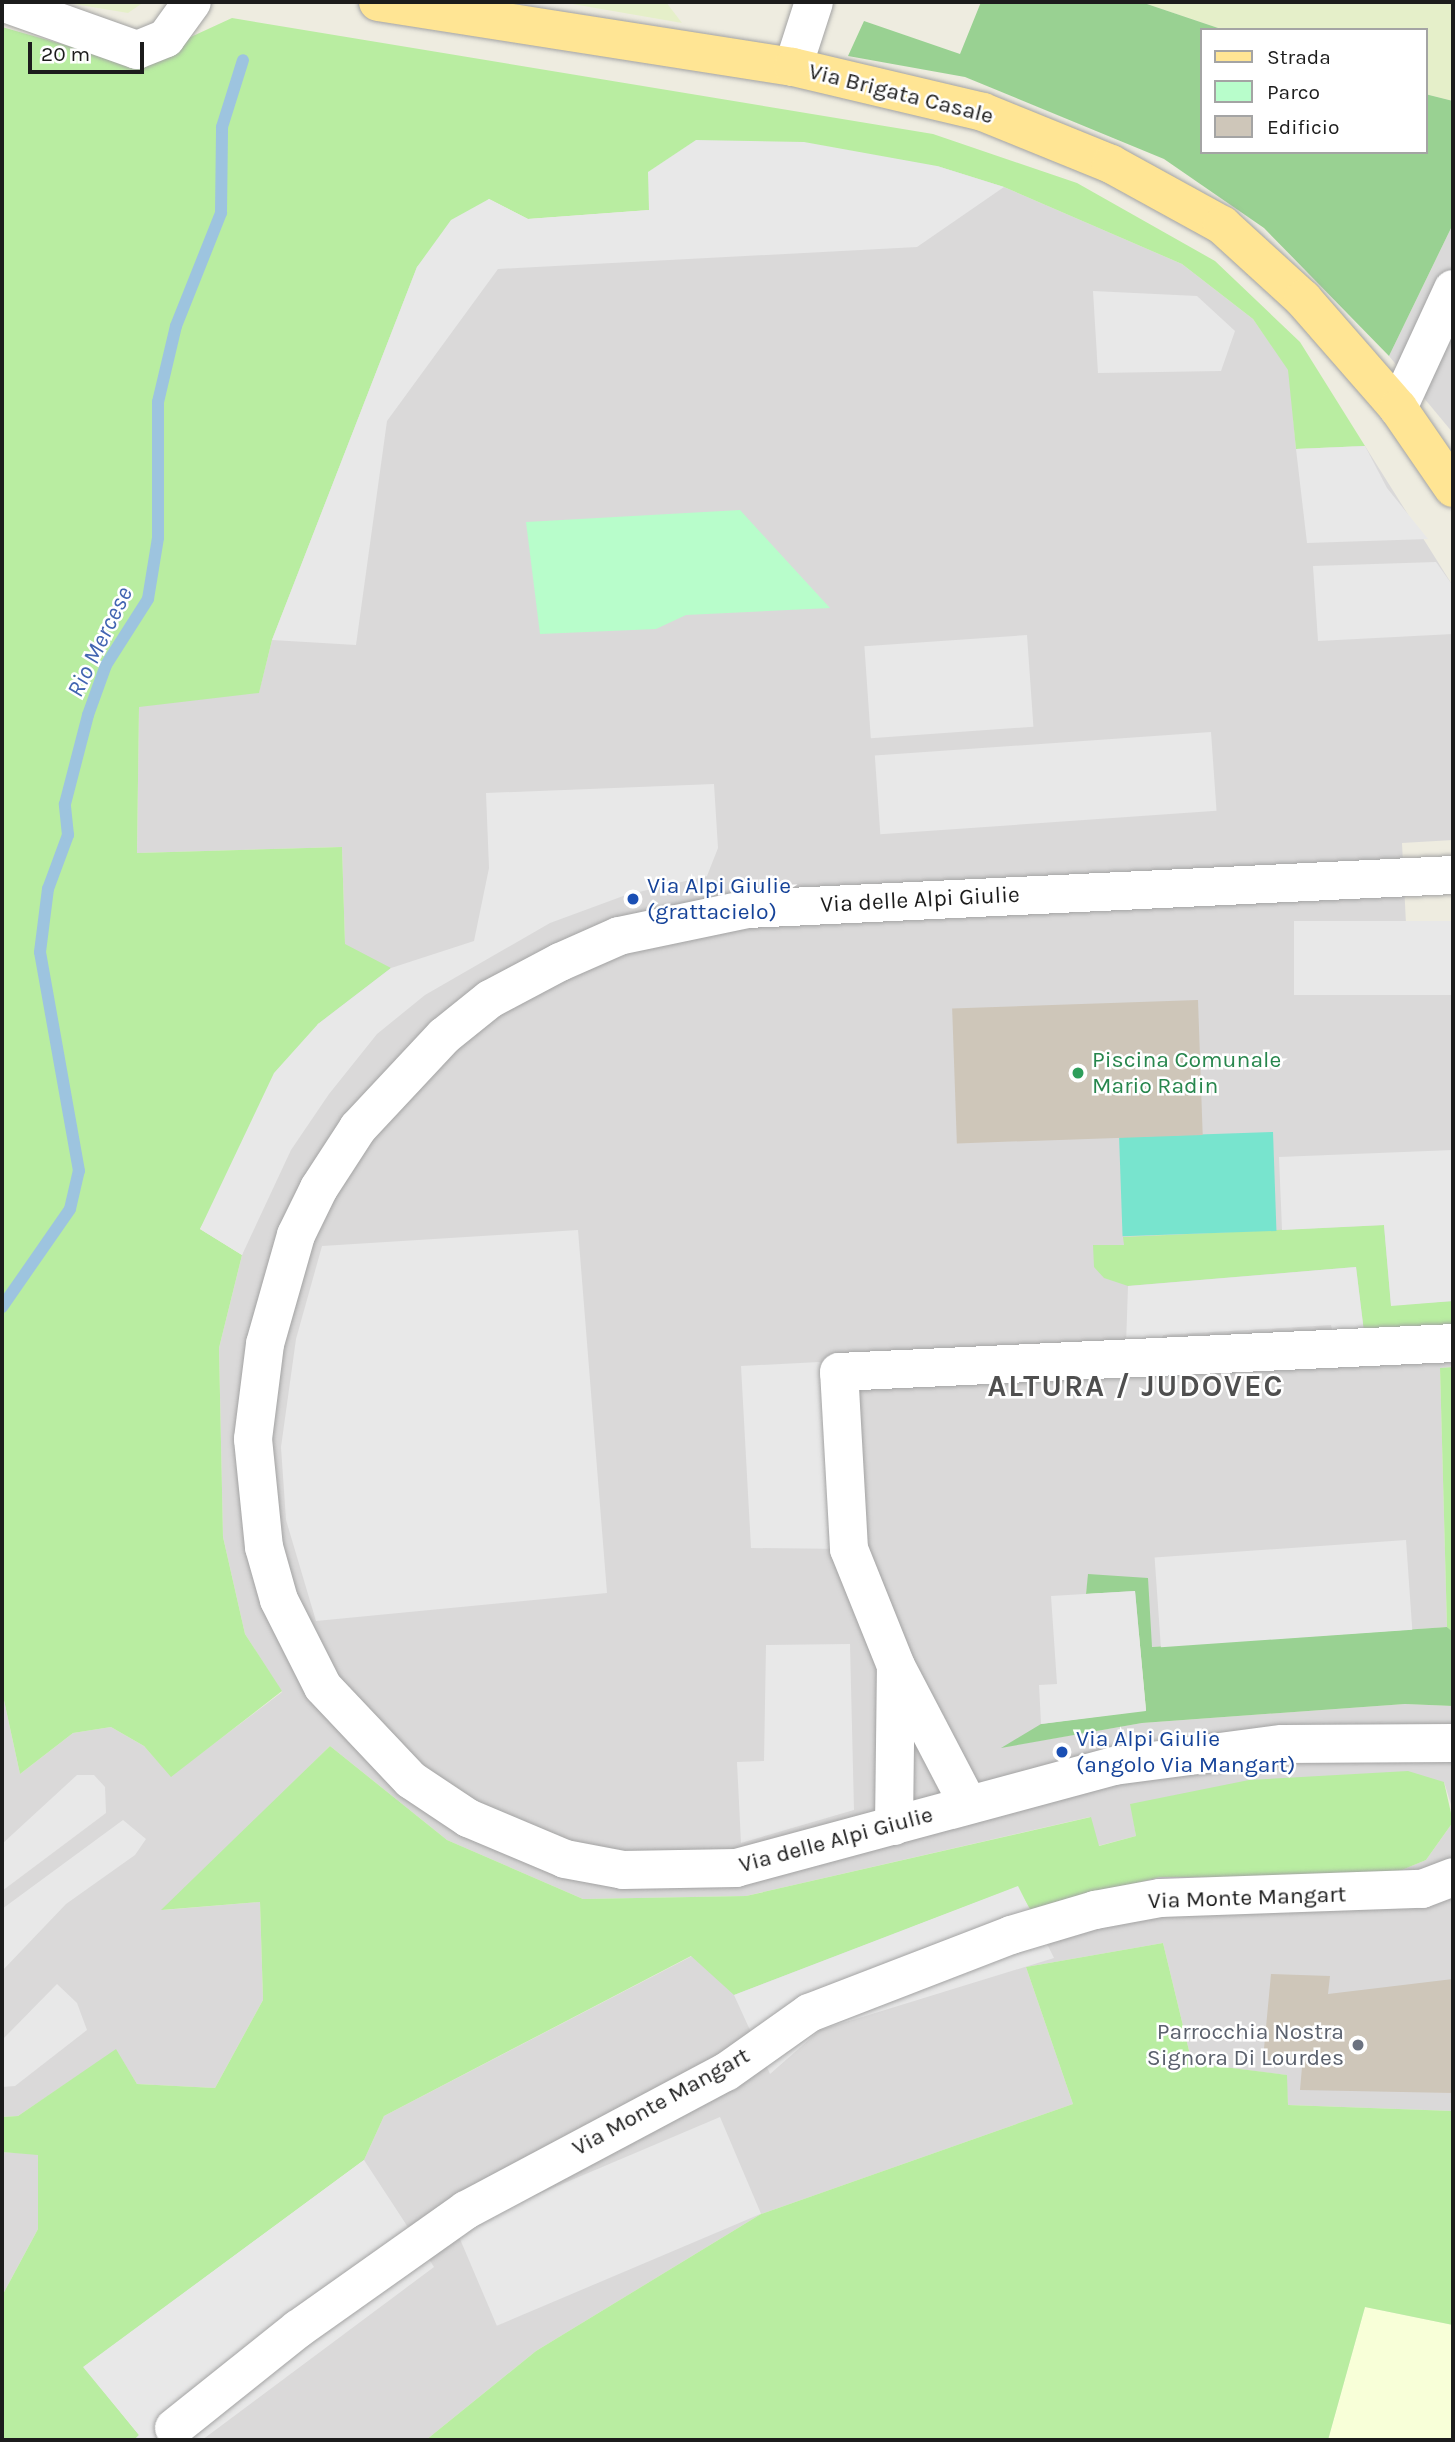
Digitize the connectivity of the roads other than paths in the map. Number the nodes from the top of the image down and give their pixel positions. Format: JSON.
{"nodes":[{"id":1,"x":2,"y":2,"type":"edge"},
{"id":2,"x":192,"y":2,"type":"edge"},
{"id":3,"x":378,"y":2,"type":"edge"},
{"id":4,"x":814,"y":2,"type":"edge"},
{"id":5,"x":793,"y":67,"type":"junction"},
{"id":6,"x":1453,"y":289,"type":"edge"},
{"id":7,"x":1398,"y":408,"type":"junction"},
{"id":8,"x":1453,"y":488,"type":"edge"},
{"id":9,"x":1443,"y":873,"type":"edge"},
{"id":10,"x":1453,"y":1343,"type":"edge"},
{"id":11,"x":896,"y":1666,"type":"junction"},
{"id":12,"x":1453,"y":1743,"type":"edge"},
{"id":13,"x":968,"y":1804,"type":"junction"},
{"id":14,"x":894,"y":1826,"type":"junction"},
{"id":15,"x":1453,"y":1877,"type":"edge"},
{"id":16,"x":174,"y":2428,"type":"dead end"}],
"edges":[{"from":1,"to":2,"type":"street"},
{"from":3,"to":5,"type":"main road","name":"Via Brigata Casale"},
{"from":4,"to":5,"type":"street"},
{"from":5,"to":7,"type":"main road","name":"Via Brigata Casale"},
{"from":6,"to":7,"type":"street"},
{"from":7,"to":8,"type":"main road","name":"Via Brigata Casale"},
{"from":9,"to":14,"type":"street","name":"Via delle Alpi Giulie"},
{"from":10,"to":11,"type":"street"},
{"from":11,"to":13,"type":"street"},
{"from":11,"to":14,"type":"street"},
{"from":12,"to":13,"type":"street","name":"Via delle Alpi Giulie"},
{"from":13,"to":14,"type":"street","name":"Via delle Alpi Giulie"},
{"from":15,"to":16,"type":"street","name":"Via Monte Mangart"}]}
